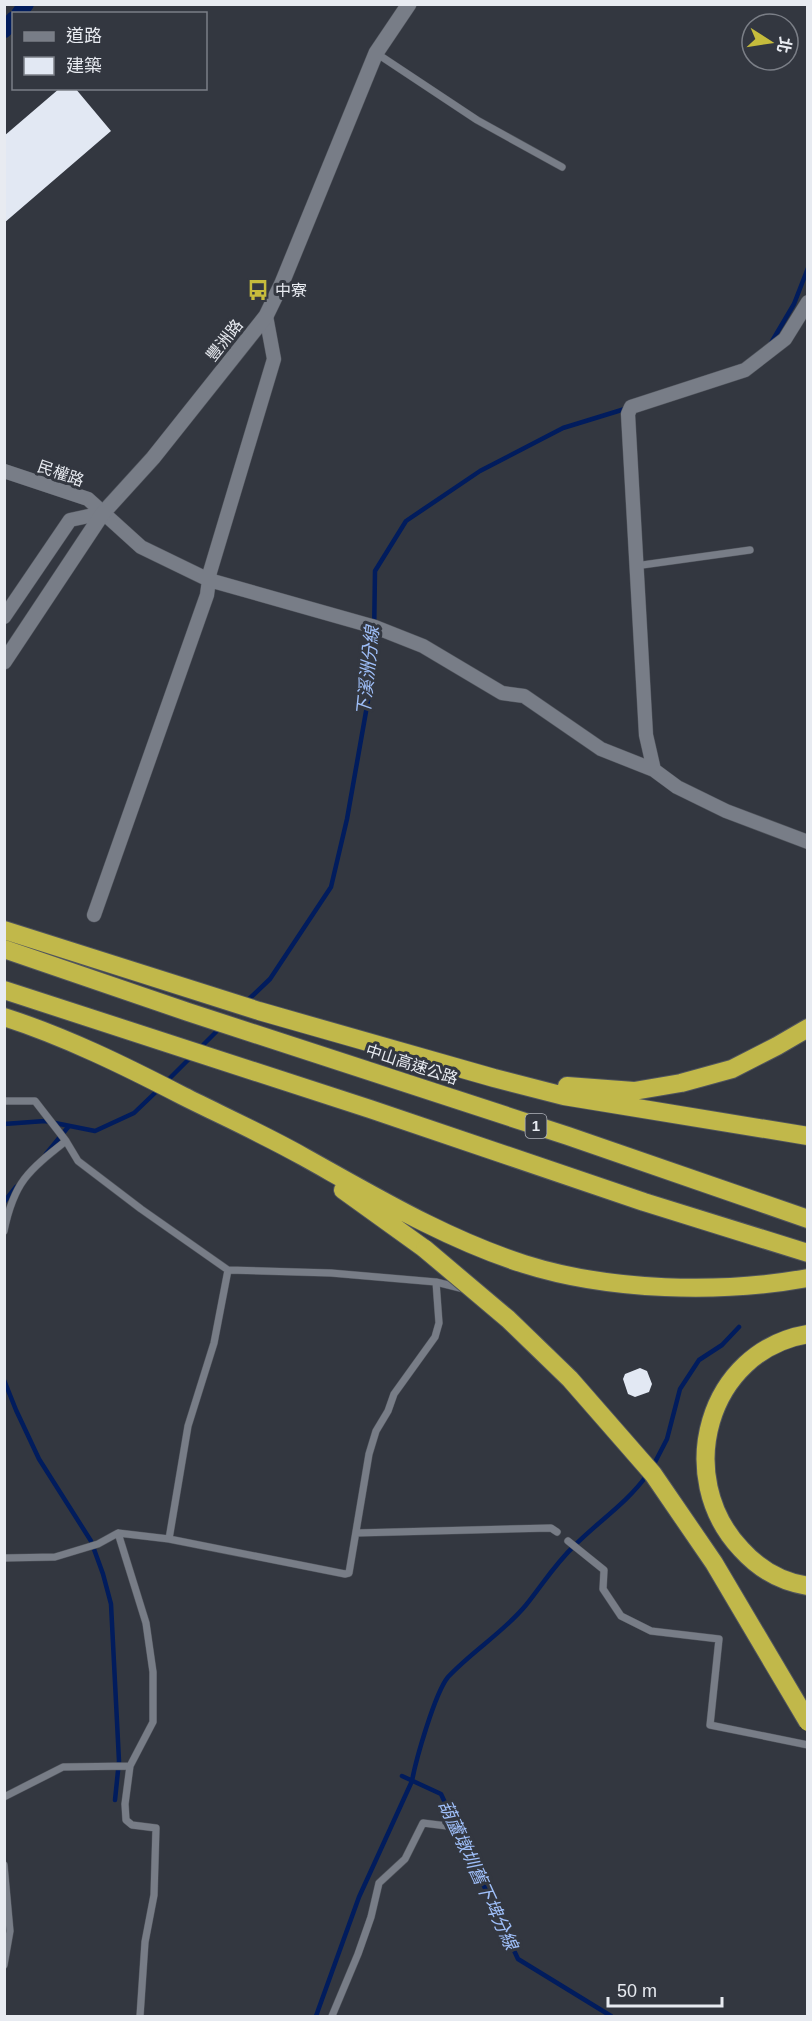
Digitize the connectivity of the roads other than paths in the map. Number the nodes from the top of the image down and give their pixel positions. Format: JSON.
{"nodes":[{"id":1,"x":409,"y":4,"type":"edge"},
{"id":2,"x":376,"y":53,"type":"junction"},
{"id":3,"x":562,"y":167,"type":"dead end"},
{"id":4,"x":807,"y":302,"type":"edge"},
{"id":5,"x":266,"y":316,"type":"junction"},
{"id":6,"x":4,"y":471,"type":"edge"},
{"id":7,"x":103,"y":513,"type":"junction"},
{"id":8,"x":750,"y":550,"type":"dead end"},
{"id":9,"x":635,"y":566,"type":"junction"},
{"id":10,"x":209,"y":580,"type":"junction"},
{"id":11,"x":4,"y":616,"type":"edge"},
{"id":12,"x":4,"y":662,"type":"edge"},
{"id":13,"x":654,"y":770,"type":"junction"},
{"id":14,"x":807,"y":842,"type":"edge"},
{"id":15,"x":94,"y":915,"type":"dead end"},
{"id":16,"x":4,"y":930,"type":"edge"},
{"id":17,"x":4,"y":950,"type":"edge"},
{"id":18,"x":4,"y":990,"type":"edge"},
{"id":19,"x":4,"y":1017,"type":"edge"},
{"id":20,"x":807,"y":1028,"type":"edge"},
{"id":21,"x":494,"y":1078,"type":"junction"},
{"id":22,"x":4,"y":1101,"type":"edge"},
{"id":23,"x":807,"y":1136,"type":"edge"},
{"id":24,"x":66,"y":1141,"type":"junction"},
{"id":25,"x":348,"y":1187,"type":"junction"},
{"id":26,"x":807,"y":1218,"type":"edge"},
{"id":27,"x":4,"y":1231,"type":"edge"},
{"id":28,"x":807,"y":1253,"type":"edge"},
{"id":29,"x":228,"y":1270,"type":"junction"},
{"id":30,"x":807,"y":1278,"type":"edge"},
{"id":31,"x":436,"y":1282,"type":"junction"},
{"id":32,"x":807,"y":1334,"type":"edge"},
{"id":33,"x":556,"y":1532,"type":"dead end"},
{"id":34,"x":356,"y":1533,"type":"junction"},
{"id":35,"x":114,"y":1535,"type":"junction"},
{"id":36,"x":170,"y":1539,"type":"junction"},
{"id":37,"x":568,"y":1541,"type":"dead end"},
{"id":38,"x":4,"y":1557,"type":"edge"},
{"id":39,"x":807,"y":1586,"type":"edge"},
{"id":40,"x":807,"y":1712,"type":"edge"},
{"id":41,"x":807,"y":1722,"type":"edge"},
{"id":42,"x":807,"y":1745,"type":"edge"},
{"id":43,"x":130,"y":1766,"type":"junction"},
{"id":44,"x":4,"y":1797,"type":"edge"},
{"id":45,"x":447,"y":1826,"type":"dead end"},
{"id":46,"x":4,"y":1866,"type":"edge"},
{"id":47,"x":4,"y":1965,"type":"edge"},
{"id":48,"x":140,"y":2016,"type":"edge"},
{"id":49,"x":332,"y":2016,"type":"edge"}],
"edges":[{"from":1,"to":2,"type":"street","name":"豐洲路"},
{"from":2,"to":3,"type":"lane"},
{"from":2,"to":5,"type":"street","name":"豐洲路"},
{"from":4,"to":9,"type":"street"},
{"from":5,"to":7,"type":"street","name":"豐洲路"},
{"from":5,"to":10,"type":"street"},
{"from":6,"to":7,"type":"street","name":"民權路"},
{"from":7,"to":10,"type":"street","name":"民權路"},
{"from":7,"to":11,"type":"street"},
{"from":7,"to":12,"type":"street","name":"豐洲路"},
{"from":8,"to":9,"type":"lane"},
{"from":9,"to":13,"type":"street"},
{"from":10,"to":13,"type":"street","name":"民權路"},
{"from":10,"to":15,"type":"street"},
{"from":13,"to":14,"type":"street","name":"民權路"},
{"from":16,"to":21,"type":"highway"},
{"from":17,"to":26,"type":"highway","name":"中山高速公路","number":"1"},
{"from":18,"to":28,"type":"highway","number":"1"},
{"from":19,"to":25,"type":"highway"},
{"from":20,"to":21,"type":"highway"},
{"from":21,"to":23,"type":"highway"},
{"from":22,"to":24,"type":"lane"},
{"from":24,"to":27,"type":"lane"},
{"from":24,"to":29,"type":"lane"},
{"from":25,"to":30,"type":"highway"},
{"from":25,"to":41,"type":"highway","bridge":true},
{"from":29,"to":31,"type":"lane"},
{"from":29,"to":36,"type":"lane"},
{"from":31,"to":34,"type":"lane"},
{"from":31,"to":40,"type":"lane","bridge":true},
{"from":32,"to":39,"type":"highway"},
{"from":33,"to":34,"type":"lane"},
{"from":34,"to":36,"type":"lane"},
{"from":35,"to":36,"type":"lane"},
{"from":35,"to":38,"type":"lane"},
{"from":35,"to":43,"type":"lane"},
{"from":37,"to":42,"type":"lane"},
{"from":43,"to":44,"type":"lane"},
{"from":43,"to":48,"type":"lane"},
{"from":45,"to":49,"type":"lane"},
{"from":46,"to":47,"type":"lane"}]}
